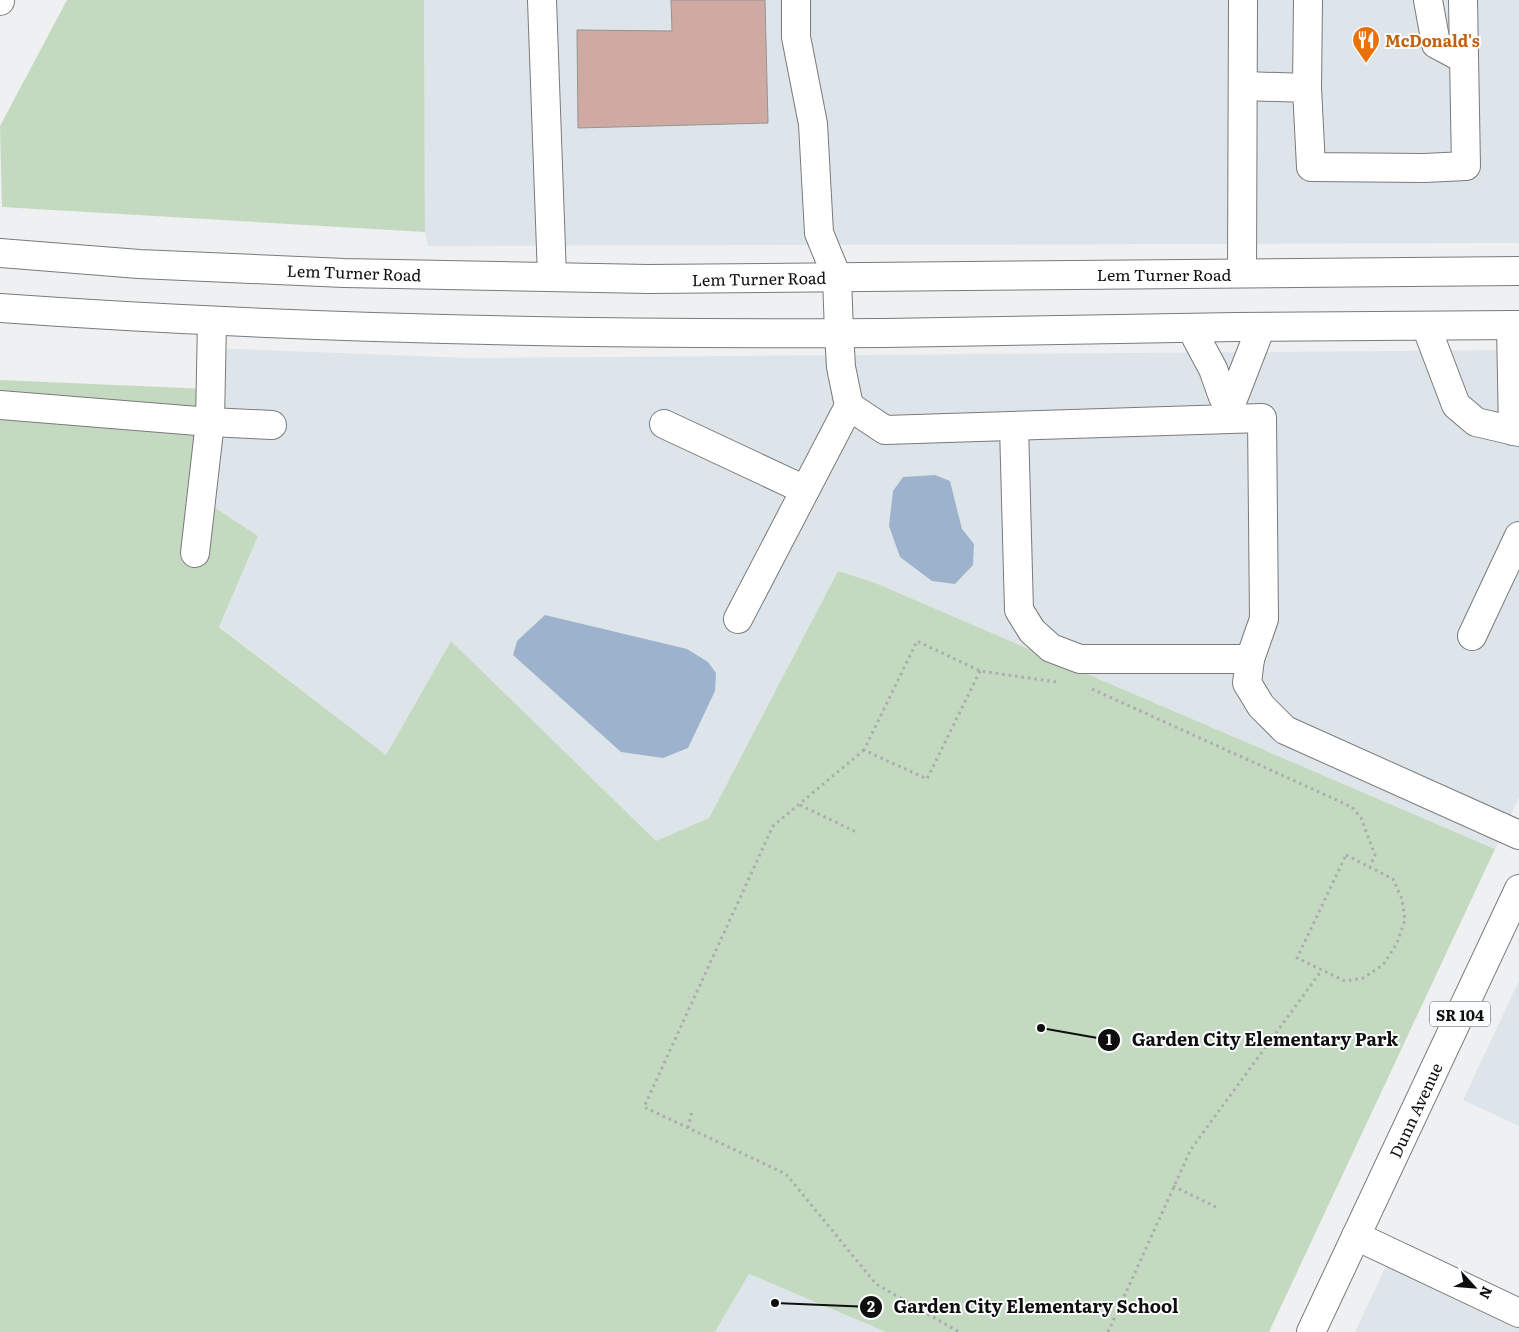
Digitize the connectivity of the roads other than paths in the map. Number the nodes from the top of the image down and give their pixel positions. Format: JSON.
{"nodes":[{"id":1,"x":542,"y":0,"type":"edge"},
{"id":2,"x":796,"y":0,"type":"edge"},
{"id":3,"x":1243,"y":0,"type":"edge"},
{"id":4,"x":1308,"y":0,"type":"edge"},
{"id":5,"x":1428,"y":0,"type":"edge"},
{"id":6,"x":1463,"y":0,"type":"edge"},
{"id":7,"x":1464,"y":59,"type":"junction"},
{"id":8,"x":1243,"y":86,"type":"junction"},
{"id":9,"x":1307,"y":88,"type":"junction"},
{"id":10,"x":0,"y":253,"type":"edge"},
{"id":11,"x":1519,"y":271,"type":"edge"},
{"id":12,"x":1242,"y":274,"type":"junction"},
{"id":13,"x":552,"y":277,"type":"junction"},
{"id":14,"x":837,"y":277,"type":"junction"},
{"id":15,"x":0,"y":308,"type":"edge"},
{"id":16,"x":212,"y":321,"type":"junction"},
{"id":17,"x":1515,"y":325,"type":"edge"},
{"id":18,"x":1426,"y":326,"type":"junction"},
{"id":19,"x":1261,"y":327,"type":"junction"},
{"id":20,"x":1191,"y":328,"type":"junction"},
{"id":21,"x":840,"y":333,"type":"junction"},
{"id":22,"x":0,"y":404,"type":"edge"},
{"id":23,"x":849,"y":406,"type":"junction"},
{"id":24,"x":1228,"y":411,"type":"junction"},
{"id":25,"x":210,"y":422,"type":"junction"},
{"id":26,"x":664,"y":424,"type":"dead end"},
{"id":27,"x":272,"y":425,"type":"dead end"},
{"id":28,"x":1014,"y":426,"type":"junction"},
{"id":29,"x":1516,"y":432,"type":"edge"},
{"id":30,"x":805,"y":490,"type":"junction"},
{"id":31,"x":1519,"y":536,"type":"edge"},
{"id":32,"x":195,"y":553,"type":"dead end"},
{"id":33,"x":738,"y":619,"type":"dead end"},
{"id":34,"x":1472,"y":636,"type":"dead end"},
{"id":35,"x":1250,"y":659,"type":"junction"},
{"id":36,"x":1519,"y":835,"type":"edge"},
{"id":37,"x":1519,"y":889,"type":"edge"},
{"id":38,"x":1356,"y":1236,"type":"junction"},
{"id":39,"x":1519,"y":1313,"type":"edge"},
{"id":40,"x":1312,"y":1332,"type":"edge"}],
"edges":[{"from":1,"to":13,"type":"main road"},
{"from":2,"to":14,"type":"main road"},
{"from":3,"to":8,"type":"main road"},
{"from":4,"to":9,"type":"main road"},
{"from":5,"to":7,"type":"main road"},
{"from":6,"to":7,"type":"main road"},
{"from":7,"to":9,"type":"main road"},
{"from":8,"to":9,"type":"main road"},
{"from":8,"to":12,"type":"main road"},
{"from":10,"to":13,"type":"main road","name":"Lem Turner Road"},
{"from":11,"to":12,"type":"main road","name":"Lem Turner Road"},
{"from":12,"to":14,"type":"main road","name":"Lem Turner Road"},
{"from":13,"to":14,"type":"main road","name":"Lem Turner Road"},
{"from":14,"to":21,"type":"main road"},
{"from":15,"to":16,"type":"main road"},
{"from":16,"to":21,"type":"main road"},
{"from":16,"to":25,"type":"main road"},
{"from":17,"to":18,"type":"main road"},
{"from":17,"to":29,"type":"main road"},
{"from":18,"to":19,"type":"main road"},
{"from":18,"to":29,"type":"main road"},
{"from":19,"to":20,"type":"main road"},
{"from":19,"to":24,"type":"main road"},
{"from":20,"to":21,"type":"main road"},
{"from":20,"to":24,"type":"main road"},
{"from":21,"to":23,"type":"main road"},
{"from":22,"to":25,"type":"main road"},
{"from":23,"to":28,"type":"main road"},
{"from":23,"to":30,"type":"main road"},
{"from":24,"to":28,"type":"main road"},
{"from":24,"to":35,"type":"main road"},
{"from":25,"to":27,"type":"main road"},
{"from":25,"to":32,"type":"main road"},
{"from":26,"to":30,"type":"main road"},
{"from":28,"to":35,"type":"main road"},
{"from":30,"to":33,"type":"main road"},
{"from":31,"to":34,"type":"main road"},
{"from":35,"to":36,"type":"main road"},
{"from":37,"to":38,"type":"main road","name":"Dunn Avenue","number":"SR 104"},
{"from":38,"to":39,"type":"main road"},
{"from":38,"to":40,"type":"main road","name":"Dunn Avenue","number":"SR 104"}]}
